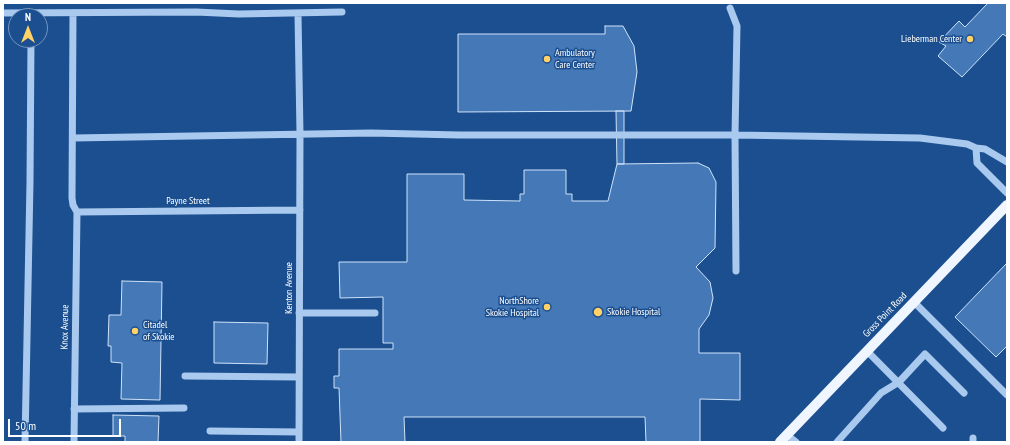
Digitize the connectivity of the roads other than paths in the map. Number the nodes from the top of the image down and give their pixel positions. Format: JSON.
{"nodes":[{"id":1,"x":730,"y":8,"type":"dead end"},
{"id":2,"x":342,"y":12,"type":"dead end"},
{"id":3,"x":73,"y":13,"type":"junction"},
{"id":4,"x":48,"y":14,"type":"edge"},
{"id":5,"x":298,"y":14,"type":"junction"},
{"id":6,"x":31,"y":48,"type":"edge"},
{"id":7,"x":300,"y":134,"type":"junction"},
{"id":8,"x":735,"y":135,"type":"junction"},
{"id":9,"x":73,"y":138,"type":"junction"},
{"id":10,"x":976,"y":148,"type":"junction"},
{"id":11,"x":1007,"y":162,"type":"edge"},
{"id":12,"x":1007,"y":193,"type":"edge"},
{"id":13,"x":1007,"y":205,"type":"edge"},
{"id":14,"x":300,"y":210,"type":"junction"},
{"id":15,"x":77,"y":212,"type":"junction"},
{"id":16,"x":736,"y":271,"type":"dead end"},
{"id":17,"x":914,"y":302,"type":"junction"},
{"id":18,"x":299,"y":313,"type":"junction"},
{"id":19,"x":375,"y":313,"type":"dead end"},
{"id":20,"x":867,"y":351,"type":"junction"},
{"id":21,"x":185,"y":376,"type":"dead end"},
{"id":22,"x":299,"y":377,"type":"junction"},
{"id":23,"x":899,"y":382,"type":"junction"},
{"id":24,"x":964,"y":393,"type":"dead end"},
{"id":25,"x":1007,"y":395,"type":"edge"},
{"id":26,"x":184,"y":408,"type":"dead end"},
{"id":27,"x":74,"y":409,"type":"junction"},
{"id":28,"x":944,"y":428,"type":"dead end"},
{"id":29,"x":210,"y":431,"type":"dead end"},
{"id":30,"x":299,"y":432,"type":"junction"},
{"id":31,"x":783,"y":438,"type":"edge"},
{"id":32,"x":25,"y":442,"type":"edge"},
{"id":33,"x":74,"y":442,"type":"edge"},
{"id":34,"x":299,"y":442,"type":"edge"},
{"id":35,"x":796,"y":442,"type":"edge"},
{"id":36,"x":837,"y":442,"type":"edge"}],
"edges":[{"from":1,"to":8,"type":"street"},
{"from":2,"to":5,"type":"street"},
{"from":3,"to":4,"type":"street"},
{"from":3,"to":5,"type":"street"},
{"from":3,"to":9,"type":"street","name":"Knox Avenue"},
{"from":5,"to":7,"type":"street","name":"Kenton Avenue"},
{"from":6,"to":32,"type":"street"},
{"from":7,"to":8,"type":"street"},
{"from":7,"to":9,"type":"street"},
{"from":7,"to":14,"type":"street","name":"Kenton Avenue"},
{"from":8,"to":10,"type":"street"},
{"from":8,"to":16,"type":"street"},
{"from":9,"to":15,"type":"street","name":"Knox Avenue"},
{"from":10,"to":11,"type":"street"},
{"from":10,"to":12,"type":"street"},
{"from":13,"to":17,"type":"main road","name":"Gross Point Road"},
{"from":14,"to":15,"type":"street","name":"Payne Street"},
{"from":14,"to":18,"type":"street","name":"Kenton Avenue"},
{"from":15,"to":27,"type":"street","name":"Knox Avenue"},
{"from":17,"to":20,"type":"main road","name":"Gross Point Road"},
{"from":17,"to":25,"type":"street"},
{"from":18,"to":19,"type":"street"},
{"from":18,"to":22,"type":"street","name":"Kenton Avenue"},
{"from":20,"to":23,"type":"street"},
{"from":20,"to":31,"type":"main road","name":"Gross Point Road"},
{"from":21,"to":22,"type":"street"},
{"from":22,"to":30,"type":"street","name":"Kenton Avenue"},
{"from":23,"to":24,"type":"street"},
{"from":23,"to":28,"type":"street"},
{"from":23,"to":36,"type":"street"},
{"from":26,"to":27,"type":"street"},
{"from":27,"to":33,"type":"street","name":"Knox Avenue"},
{"from":29,"to":30,"type":"street"},
{"from":30,"to":34,"type":"street","name":"Kenton Avenue"},
{"from":31,"to":35,"type":"street"}]}
